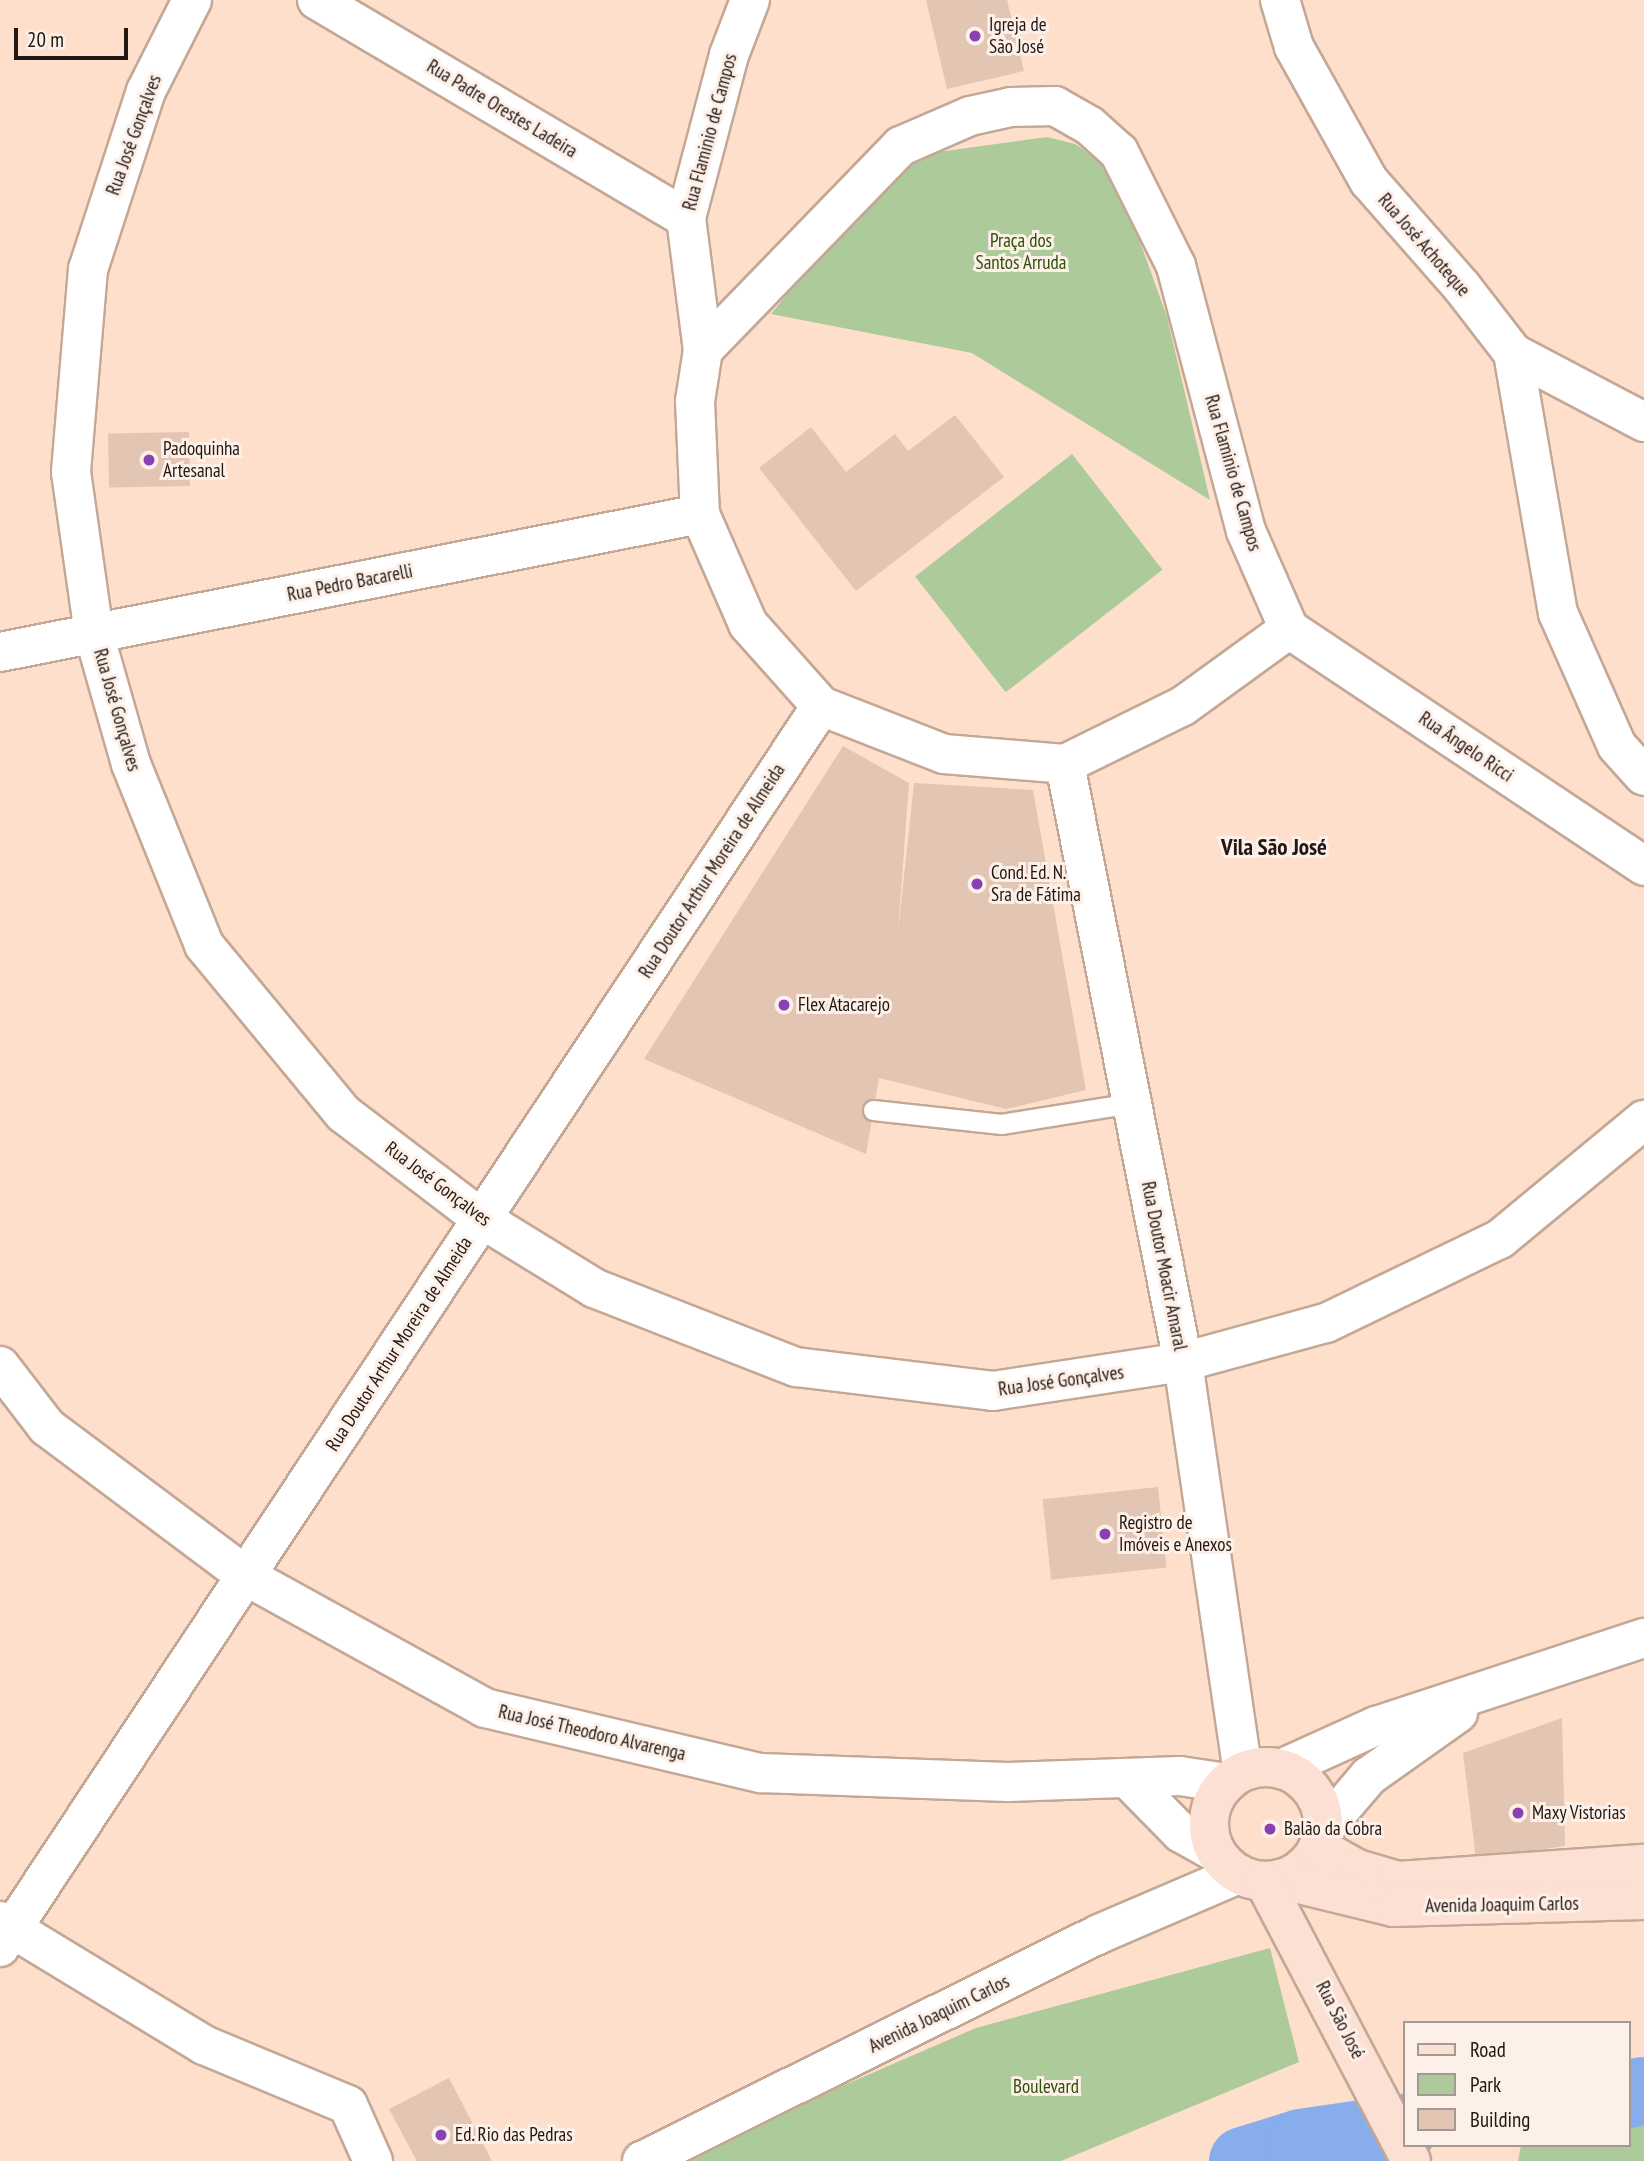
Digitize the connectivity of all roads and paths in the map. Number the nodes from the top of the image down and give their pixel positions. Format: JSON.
{"nodes":[{"id":1,"x":192,"y":0,"type":"edge"},
{"id":2,"x":317,"y":0,"type":"edge"},
{"id":3,"x":750,"y":0,"type":"edge"},
{"id":4,"x":1280,"y":0,"type":"edge"},
{"id":5,"x":686,"y":218,"type":"junction"},
{"id":6,"x":703,"y":350,"type":"junction"},
{"id":7,"x":1513,"y":353,"type":"junction"},
{"id":8,"x":1644,"y":422,"type":"edge"},
{"id":9,"x":700,"y":514,"type":"junction"},
{"id":10,"x":1289,"y":629,"type":"junction"},
{"id":11,"x":94,"y":634,"type":"junction"},
{"id":12,"x":0,"y":652,"type":"edge"},
{"id":13,"x":821,"y":706,"type":"junction"},
{"id":14,"x":1065,"y":764,"type":"junction"},
{"id":15,"x":1644,"y":776,"type":"edge"},
{"id":16,"x":1644,"y":866,"type":"edge"},
{"id":17,"x":1132,"y":1103,"type":"junction"},
{"id":18,"x":873,"y":1110,"type":"dead end"},
{"id":19,"x":1644,"y":1120,"type":"edge"},
{"id":20,"x":482,"y":1219,"type":"junction"},
{"id":21,"x":1183,"y":1362,"type":"junction"},
{"id":22,"x":0,"y":1366,"type":"edge"},
{"id":23,"x":246,"y":1576,"type":"junction"},
{"id":24,"x":1644,"y":1638,"type":"edge"},
{"id":25,"x":1500,"y":1686,"type":"junction"},
{"id":26,"x":1281,"y":1769,"type":"junction"},
{"id":27,"x":1235,"y":1777,"type":"junction"},
{"id":28,"x":1127,"y":1778,"type":"junction"},
{"id":29,"x":1320,"y":1838,"type":"junction"},
{"id":30,"x":1644,"y":1864,"type":"edge"},
{"id":31,"x":1250,"y":1872,"type":"junction"},
{"id":32,"x":1644,"y":1900,"type":"edge"},
{"id":33,"x":4,"y":1933,"type":"edge"},
{"id":34,"x":1402,"y":2143,"type":"edge"},
{"id":35,"x":373,"y":2161,"type":"edge"},
{"id":36,"x":642,"y":2161,"type":"edge"}],
"edges":[{"from":1,"to":11,"type":"street","name":"Rua José Gonçalves"},
{"from":2,"to":5,"type":"street","name":"Rua Padre Orestes Ladeira"},
{"from":3,"to":5,"type":"street","name":"Rua Flaminio de Campos"},
{"from":4,"to":7,"type":"street","name":"Rua José Achoteque"},
{"from":5,"to":6,"type":"street","name":"Rua Flaminio de Campos"},
{"from":6,"to":9,"type":"street","name":"Rua Flaminio de Campos"},
{"from":6,"to":10,"type":"street","name":"Rua Flaminio de Campos"},
{"from":7,"to":8,"type":"street","name":"Rua José Achoteque"},
{"from":7,"to":15,"type":"street"},
{"from":9,"to":11,"type":"street","name":"Rua Pedro Bacarelli"},
{"from":9,"to":13,"type":"street","name":"Rua Flaminio de Campos"},
{"from":10,"to":14,"type":"street"},
{"from":10,"to":16,"type":"street","name":"Rua Ângelo Ricci"},
{"from":11,"to":12,"type":"street","name":"Rua Pedro Bacarelli"},
{"from":11,"to":20,"type":"street","name":"Rua José Gonçalves"},
{"from":13,"to":14,"type":"street","name":"Rua Flaminio de Campos"},
{"from":13,"to":20,"type":"street","name":"Rua Doutor Arthur Moreira de Almeida"},
{"from":14,"to":17,"type":"street","name":"Rua Doutor Moacir Amaral"},
{"from":17,"to":18,"type":"lane"},
{"from":17,"to":21,"type":"street","name":"Rua Doutor Moacir Amaral"},
{"from":19,"to":21,"type":"street","name":"Rua José Gonçalves"},
{"from":20,"to":21,"type":"street","name":"Rua José Gonçalves"},
{"from":20,"to":23,"type":"street","name":"Rua Doutor Arthur Moreira de Almeida"},
{"from":21,"to":27,"type":"street","name":"Rua Doutor Moacir Amaral"},
{"from":22,"to":23,"type":"street","name":"Rua José Theodoro Alvarenga"},
{"from":23,"to":28,"type":"street","name":"Rua José Theodoro Alvarenga"},
{"from":23,"to":33,"type":"street","name":"Rua Doutor Arthur Moreira de Almeida"},
{"from":24,"to":25,"type":"street"},
{"from":25,"to":26,"type":"street"},
{"from":25,"to":29,"type":"street"},
{"from":26,"to":27,"type":"street"},
{"from":26,"to":29,"type":"street"},
{"from":27,"to":28,"type":"street","name":"Rua José Theodoro Alvarenga"},
{"from":27,"to":31,"type":"street"},
{"from":28,"to":31,"type":"street"},
{"from":29,"to":30,"type":"street","name":"Avenida Joaquim Carlos"},
{"from":29,"to":31,"type":"street"},
{"from":31,"to":32,"type":"street","name":"Avenida Joaquim Carlos"},
{"from":31,"to":34,"type":"street","name":"Rua São José"},
{"from":31,"to":36,"type":"street","name":"Avenida Joaquim Carlos"},
{"from":33,"to":35,"type":"street"}]}
